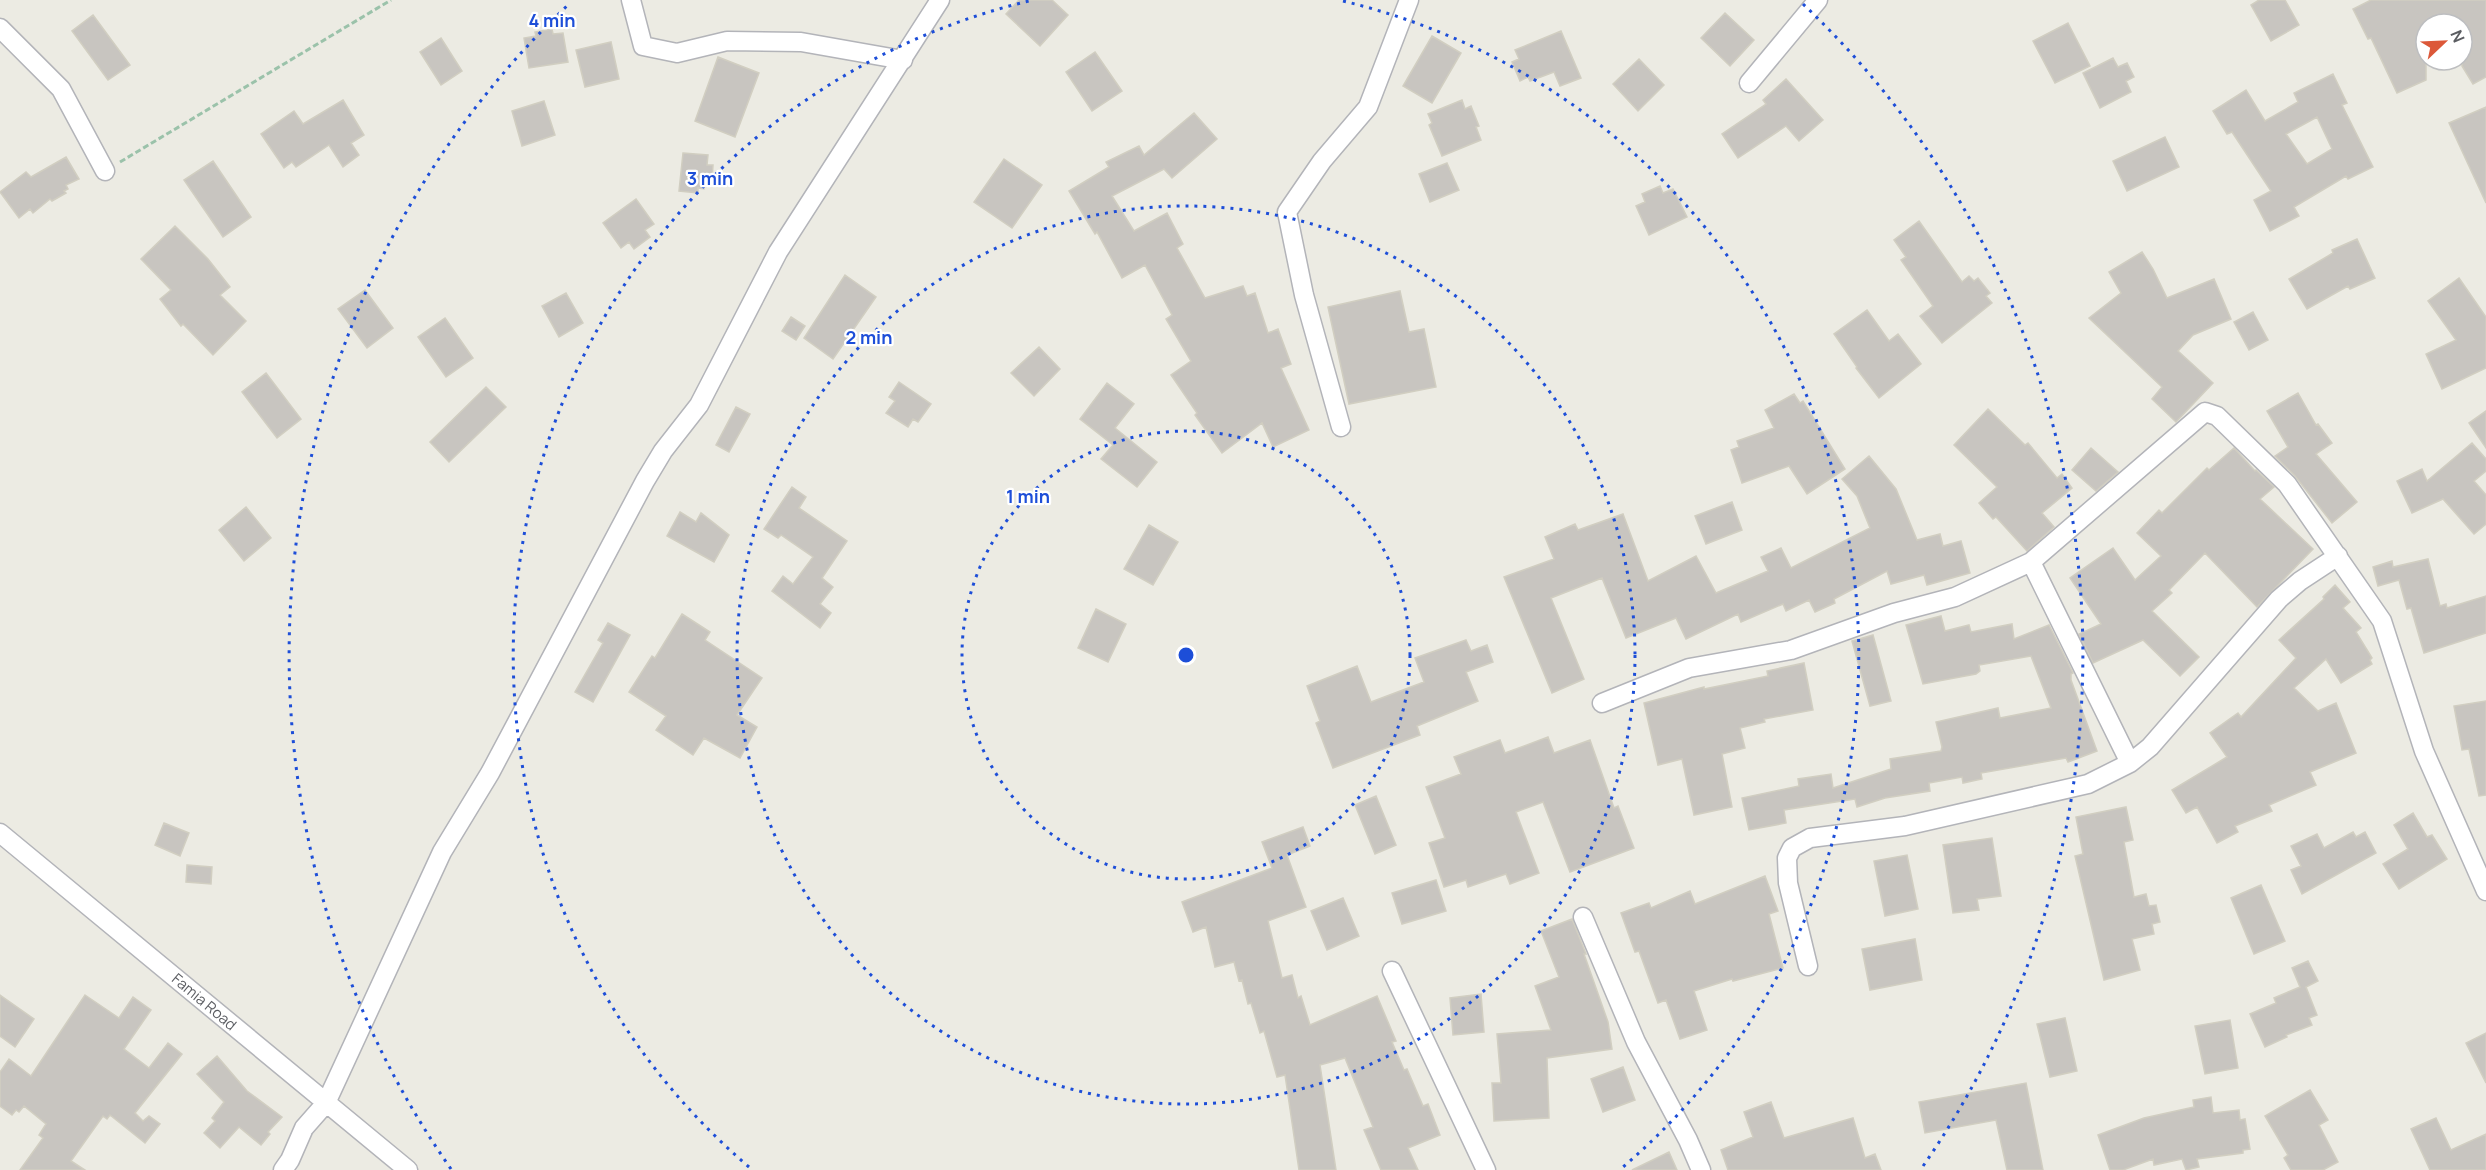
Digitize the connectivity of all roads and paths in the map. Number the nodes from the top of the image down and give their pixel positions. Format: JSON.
{"nodes":[{"id":1,"x":391,"y":0,"type":"edge"},
{"id":2,"x":631,"y":0,"type":"edge"},
{"id":3,"x":940,"y":0,"type":"edge"},
{"id":4,"x":1409,"y":0,"type":"edge"},
{"id":5,"x":1818,"y":0,"type":"edge"},
{"id":6,"x":0,"y":28,"type":"edge"},
{"id":7,"x":903,"y":60,"type":"junction"},
{"id":8,"x":1749,"y":83,"type":"dead end"},
{"id":9,"x":105,"y":171,"type":"joint"},
{"id":10,"x":1341,"y":427,"type":"dead end"},
{"id":11,"x":2338,"y":556,"type":"junction"},
{"id":12,"x":2031,"y":562,"type":"junction"},
{"id":13,"x":1602,"y":703,"type":"dead end"},
{"id":14,"x":2130,"y":763,"type":"junction"},
{"id":15,"x":0,"y":833,"type":"edge"},
{"id":16,"x":2486,"y":891,"type":"edge"},
{"id":17,"x":1583,"y":917,"type":"dead end"},
{"id":18,"x":1808,"y":966,"type":"dead end"},
{"id":19,"x":1392,"y":971,"type":"dead end"},
{"id":20,"x":326,"y":1103,"type":"junction"},
{"id":21,"x":283,"y":1170,"type":"edge"},
{"id":22,"x":408,"y":1170,"type":"edge"},
{"id":23,"x":1486,"y":1170,"type":"edge"},
{"id":24,"x":1701,"y":1170,"type":"edge"}],
"edges":[{"from":1,"to":9,"type":"path"},
{"from":2,"to":7,"type":"street"},
{"from":3,"to":7,"type":"street"},
{"from":4,"to":10,"type":"street"},
{"from":5,"to":8,"type":"street"},
{"from":6,"to":9,"type":"street"},
{"from":7,"to":20,"type":"street"},
{"from":11,"to":12,"type":"street"},
{"from":11,"to":14,"type":"street"},
{"from":11,"to":16,"type":"street"},
{"from":12,"to":13,"type":"street"},
{"from":12,"to":14,"type":"street"},
{"from":14,"to":18,"type":"street"},
{"from":15,"to":20,"type":"street","name":"Famia Road"},
{"from":17,"to":24,"type":"street"},
{"from":19,"to":23,"type":"street"},
{"from":20,"to":21,"type":"street"},
{"from":20,"to":22,"type":"street","name":"Famia Road"}]}
